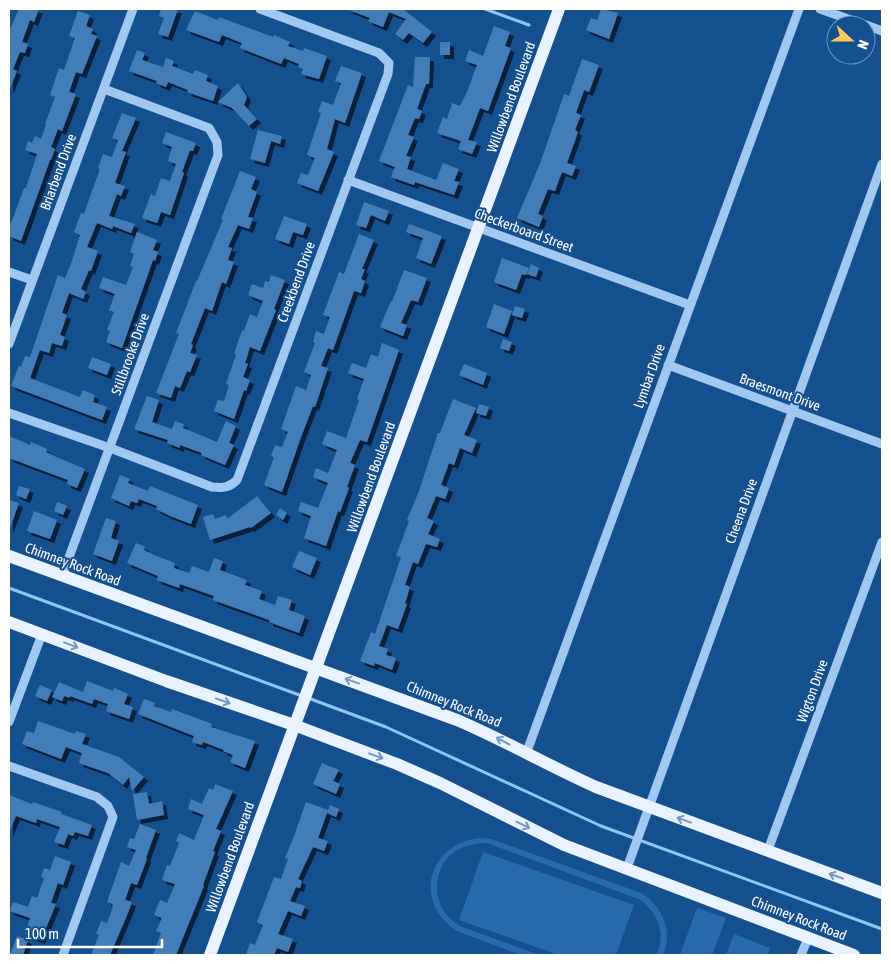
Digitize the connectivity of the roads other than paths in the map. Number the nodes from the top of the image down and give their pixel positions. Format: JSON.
{"nodes":[{"id":1,"x":133,"y":9,"type":"edge"},
{"id":2,"x":260,"y":9,"type":"edge"},
{"id":3,"x":559,"y":9,"type":"edge"},
{"id":4,"x":799,"y":9,"type":"edge"},
{"id":5,"x":820,"y":9,"type":"edge"},
{"id":6,"x":837,"y":15,"type":"edge"},
{"id":7,"x":104,"y":89,"type":"junction"},
{"id":8,"x":882,"y":164,"type":"edge"},
{"id":9,"x":348,"y":180,"type":"junction"},
{"id":10,"x":478,"y":228,"type":"junction"},
{"id":11,"x":9,"y":272,"type":"edge"},
{"id":12,"x":32,"y":280,"type":"junction"},
{"id":13,"x":690,"y":305,"type":"junction"},
{"id":14,"x":9,"y":344,"type":"edge"},
{"id":15,"x":668,"y":366,"type":"junction"},
{"id":16,"x":792,"y":411,"type":"junction"},
{"id":17,"x":9,"y":413,"type":"edge"},
{"id":18,"x":882,"y":444,"type":"edge"},
{"id":19,"x":110,"y":448,"type":"junction"},
{"id":20,"x":882,"y":542,"type":"edge"},
{"id":21,"x":9,"y":556,"type":"edge"},
{"id":22,"x":62,"y":576,"type":"junction"},
{"id":23,"x":9,"y":622,"type":"edge"},
{"id":24,"x":42,"y":634,"type":"junction"},
{"id":25,"x":317,"y":668,"type":"junction"},
{"id":26,"x":9,"y":722,"type":"edge"},
{"id":27,"x":294,"y":726,"type":"junction"},
{"id":28,"x":526,"y":754,"type":"junction"},
{"id":29,"x":9,"y":766,"type":"edge"},
{"id":30,"x":648,"y":807,"type":"junction"},
{"id":31,"x":768,"y":850,"type":"junction"},
{"id":32,"x":627,"y":868,"type":"junction"},
{"id":33,"x":882,"y":893,"type":"edge"},
{"id":34,"x":808,"y":938,"type":"junction"},
{"id":35,"x":63,"y":955,"type":"edge"},
{"id":36,"x":210,"y":955,"type":"edge"},
{"id":37,"x":802,"y":955,"type":"edge"},
{"id":38,"x":854,"y":955,"type":"edge"}],
"edges":[{"from":1,"to":7,"type":"street","name":"Briarbend Drive"},
{"from":2,"to":9,"type":"street","name":"Creekbend Drive"},
{"from":3,"to":10,"type":"main road","name":"Willowbend Boulevard"},
{"from":4,"to":13,"type":"street","name":"Lymbar Drive"},
{"from":5,"to":6,"type":"street"},
{"from":7,"to":12,"type":"street","name":"Briarbend Drive"},
{"from":7,"to":19,"type":"street","name":"Stillbrooke Drive"},
{"from":8,"to":16,"type":"street","name":"Cheena Drive"},
{"from":9,"to":10,"type":"street","name":"Checkerboard Street"},
{"from":9,"to":19,"type":"street","name":"Creekbend Drive"},
{"from":10,"to":13,"type":"street","name":"Checkerboard Street"},
{"from":10,"to":25,"type":"main road","name":"Willowbend Boulevard"},
{"from":11,"to":12,"type":"street"},
{"from":12,"to":14,"type":"street","name":"Briarbend Drive"},
{"from":13,"to":15,"type":"street","name":"Lymbar Drive"},
{"from":15,"to":16,"type":"street","name":"Braesmont Drive"},
{"from":15,"to":28,"type":"street","name":"Lymbar Drive"},
{"from":16,"to":18,"type":"street","name":"Braesmont Drive"},
{"from":16,"to":30,"type":"street","name":"Cheena Drive"},
{"from":17,"to":19,"type":"street"},
{"from":19,"to":22,"type":"street","name":"Stillbrooke Drive"},
{"from":20,"to":31,"type":"street","name":"Wigton Drive"},
{"from":21,"to":22,"type":"main road","name":"Chimney Rock Road"},
{"from":22,"to":25,"type":"main road","name":"Chimney Rock Road"},
{"from":23,"to":24,"type":"main road","name":"Chimney Rock Road"},
{"from":24,"to":26,"type":"street"},
{"from":24,"to":27,"type":"main road","name":"Chimney Rock Road","one_way":true},
{"from":25,"to":27,"type":"main road","name":"Willowbend Boulevard"},
{"from":28,"to":25,"type":"main road","name":"Chimney Rock Road","one_way":true},
{"from":27,"to":32,"type":"main road","name":"Chimney Rock Road","one_way":true},
{"from":27,"to":36,"type":"main road","name":"Willowbend Boulevard"},
{"from":28,"to":30,"type":"main road","name":"Chimney Rock Road"},
{"from":29,"to":35,"type":"street"},
{"from":31,"to":30,"type":"main road","name":"Chimney Rock Road","one_way":true},
{"from":30,"to":32,"type":"street","name":"Cheena Drive"},
{"from":33,"to":31,"type":"main road","name":"Chimney Rock Road","one_way":true},
{"from":32,"to":34,"type":"main road","name":"Chimney Rock Road"},
{"from":34,"to":37,"type":"street"},
{"from":34,"to":38,"type":"main road","name":"Chimney Rock Road"}]}
